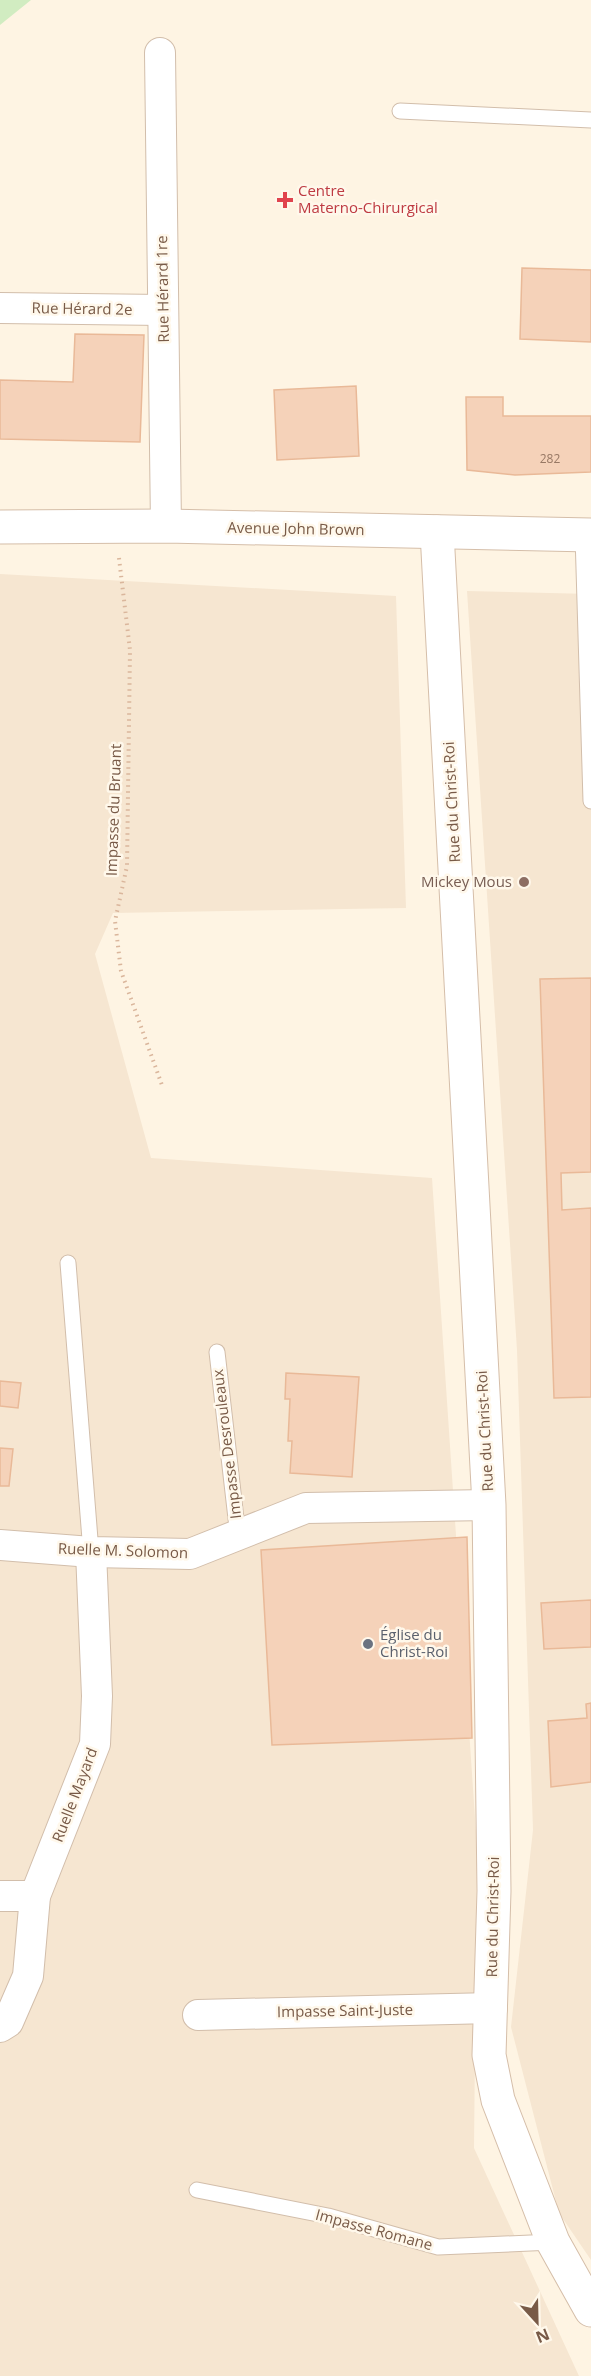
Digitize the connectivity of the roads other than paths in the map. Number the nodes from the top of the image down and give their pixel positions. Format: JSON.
{"nodes":[{"id":1,"x":160,"y":53,"type":"dead end"},
{"id":2,"x":400,"y":111,"type":"dead end"},
{"id":3,"x":591,"y":120,"type":"edge"},
{"id":4,"x":0,"y":308,"type":"edge"},
{"id":5,"x":163,"y":310,"type":"junction"},
{"id":6,"x":166,"y":526,"type":"junction"},
{"id":7,"x":0,"y":527,"type":"edge"},
{"id":8,"x":437,"y":532,"type":"junction"},
{"id":9,"x":587,"y":535,"type":"edge"},
{"id":10,"x":591,"y":801,"type":"edge"},
{"id":11,"x":68,"y":1263,"type":"dead end"},
{"id":12,"x":217,"y":1352,"type":"dead end"},
{"id":13,"x":489,"y":1505,"type":"junction"},
{"id":14,"x":238,"y":1536,"type":"junction"},
{"id":15,"x":0,"y":1545,"type":"edge"},
{"id":16,"x":91,"y":1552,"type":"junction"},
{"id":17,"x":0,"y":1896,"type":"edge"},
{"id":18,"x":35,"y":1896,"type":"junction"},
{"id":19,"x":492,"y":2008,"type":"junction"},
{"id":20,"x":198,"y":2015,"type":"dead end"},
{"id":21,"x":0,"y":2027,"type":"edge"},
{"id":22,"x":197,"y":2190,"type":"dead end"},
{"id":23,"x":553,"y":2242,"type":"junction"},
{"id":24,"x":591,"y":2310,"type":"edge"}],
"edges":[{"from":1,"to":5,"type":"street","name":"Rue Hérard 1re"},
{"from":2,"to":3,"type":"lane"},
{"from":4,"to":5,"type":"street","name":"Rue Hérard 2e"},
{"from":5,"to":6,"type":"street","name":"Rue Hérard 1re"},
{"from":6,"to":7,"type":"street","name":"Avenue John Brown"},
{"from":6,"to":8,"type":"street","name":"Avenue John Brown"},
{"from":8,"to":9,"type":"street","name":"Avenue John Brown"},
{"from":8,"to":13,"type":"street","name":"Rue du Christ-Roi"},
{"from":9,"to":10,"type":"lane"},
{"from":11,"to":16,"type":"lane"},
{"from":12,"to":14,"type":"lane","name":"Impasse Desrouleaux"},
{"from":13,"to":14,"type":"street","name":"Ruelle M. Solomon"},
{"from":13,"to":19,"type":"street","name":"Rue du Christ-Roi"},
{"from":14,"to":16,"type":"street","name":"Ruelle M. Solomon"},
{"from":15,"to":16,"type":"street","name":"Ruelle M. Solomon"},
{"from":16,"to":18,"type":"street","name":"Ruelle Mayard"},
{"from":17,"to":18,"type":"street"},
{"from":18,"to":21,"type":"street","name":"Ruelle Mayard"},
{"from":19,"to":20,"type":"street","name":"Impasse Saint-Juste"},
{"from":19,"to":23,"type":"street","name":"Rue du Christ-Roi"},
{"from":22,"to":23,"type":"lane","name":"Impasse Romane"},
{"from":23,"to":24,"type":"street","name":"Rue du Christ-Roi"}]}
